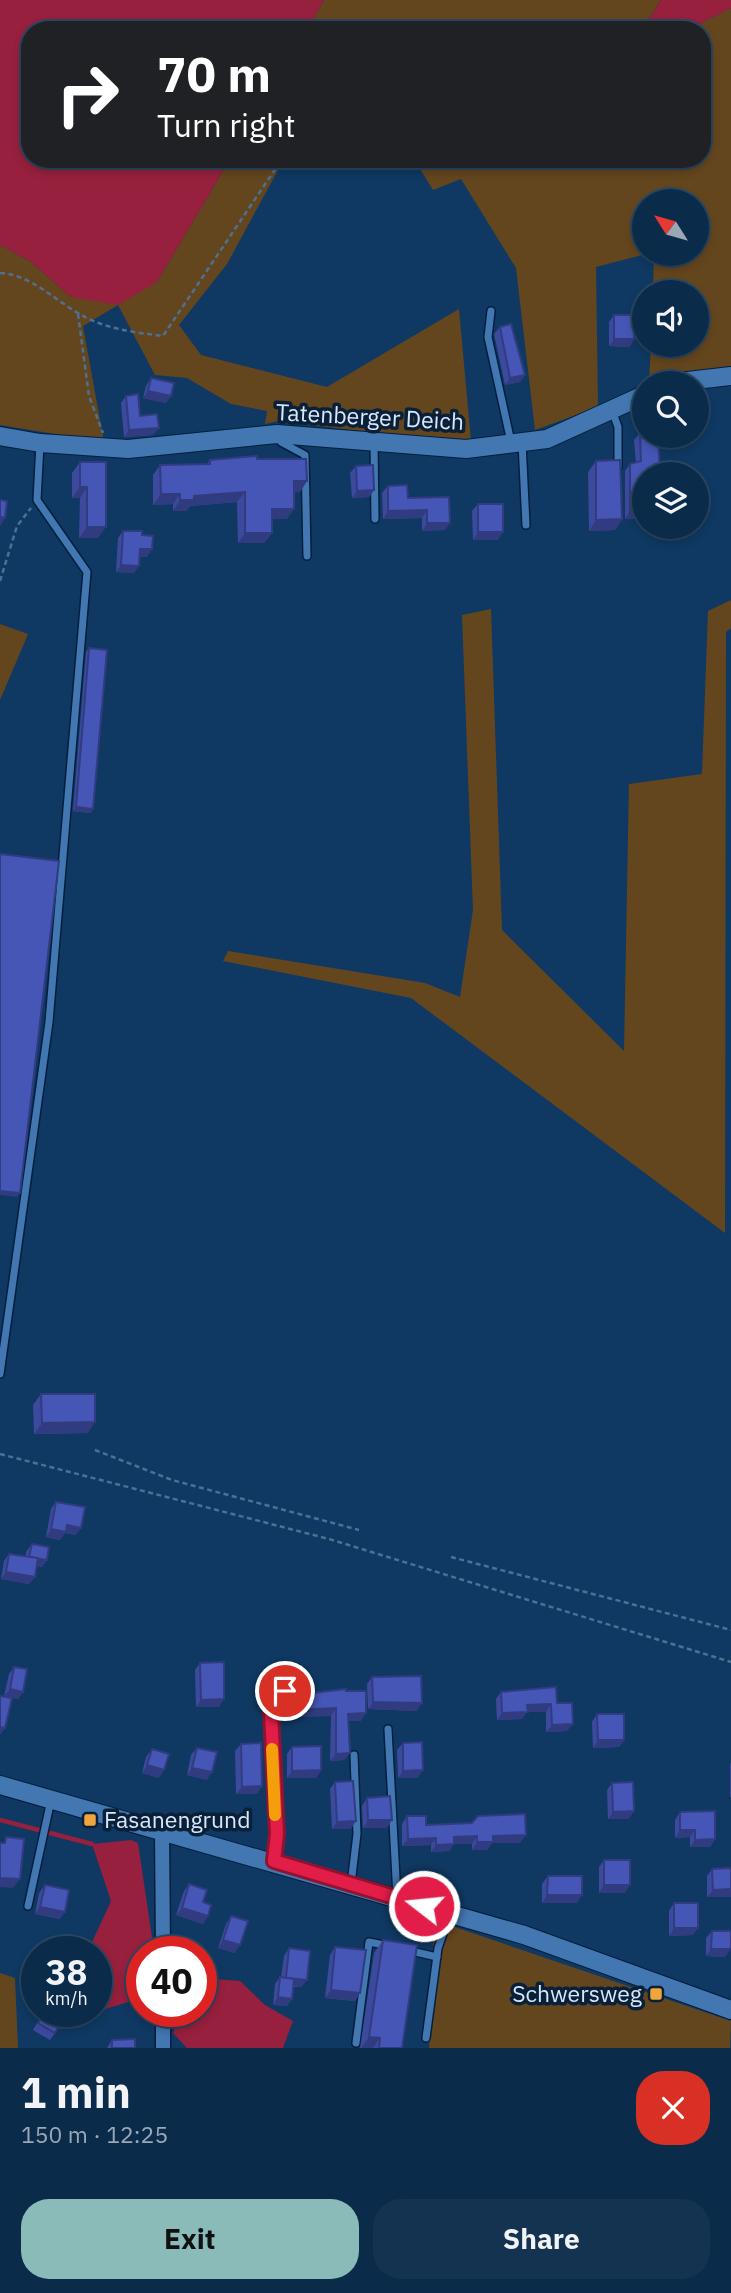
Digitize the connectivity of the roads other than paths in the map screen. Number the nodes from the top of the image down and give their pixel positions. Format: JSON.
{"nodes":[{"id":1,"x":491,"y":311,"type":"dead end"},
{"id":2,"x":731,"y":376,"type":"edge"},
{"id":3,"x":709,"y":379,"type":"edge"},
{"id":4,"x":632,"y":400,"type":"edge"},
{"id":5,"x":612,"y":409,"type":"junction"},
{"id":6,"x":277,"y":434,"type":"junction"},
{"id":7,"x":0,"y":436,"type":"edge"},
{"id":8,"x":374,"y":442,"type":"junction"},
{"id":9,"x":517,"y":442,"type":"junction"},
{"id":10,"x":40,"y":443,"type":"junction"},
{"id":11,"x":618,"y":471,"type":"edge"},
{"id":12,"x":375,"y":519,"type":"dead end"},
{"id":13,"x":526,"y":525,"type":"dead end"},
{"id":14,"x":307,"y":556,"type":"dead end"},
{"id":15,"x":0,"y":1374,"type":"edge"},
{"id":16,"x":285,"y":1691,"type":"dead end"},
{"id":17,"x":388,"y":1730,"type":"dead end"},
{"id":18,"x":354,"y":1755,"type":"dead end"},
{"id":19,"x":0,"y":1785,"type":"edge"},
{"id":20,"x":52,"y":1799,"type":"junction"},
{"id":21,"x":162,"y":1829,"type":"junction"},
{"id":22,"x":274,"y":1861,"type":"junction"},
{"id":23,"x":351,"y":1884,"type":"junction"},
{"id":24,"x":397,"y":1898,"type":"junction"},
{"id":25,"x":28,"y":1906,"type":"dead end"},
{"id":26,"x":450,"y":1914,"type":"junction"},
{"id":27,"x":163,"y":1936,"type":"edge"},
{"id":28,"x":437,"y":1957,"type":"junction"},
{"id":29,"x":731,"y":2010,"type":"edge"},
{"id":30,"x":163,"y":2027,"type":"edge"},
{"id":31,"x":426,"y":2038,"type":"dead end"},
{"id":32,"x":356,"y":2043,"type":"dead end"},
{"id":33,"x":163,"y":2048,"type":"edge"}],
"edges":[{"from":1,"to":9,"type":"lane"},
{"from":2,"to":3,"type":"street"},
{"from":4,"to":5,"type":"street","name":"Tatenberger Deich"},
{"from":5,"to":9,"type":"street","name":"Tatenberger Deich"},
{"from":5,"to":11,"type":"lane"},
{"from":6,"to":8,"type":"street","name":"Tatenberger Deich"},
{"from":6,"to":10,"type":"street","name":"Tatenberger Deich"},
{"from":6,"to":14,"type":"lane"},
{"from":7,"to":10,"type":"street","name":"Tatenberger Deich"},
{"from":8,"to":9,"type":"street","name":"Tatenberger Deich"},
{"from":8,"to":12,"type":"lane"},
{"from":9,"to":13,"type":"lane"},
{"from":10,"to":15,"type":"lane"},
{"from":16,"to":22,"type":"lane"},
{"from":17,"to":24,"type":"lane"},
{"from":18,"to":23,"type":"lane"},
{"from":19,"to":20,"type":"street"},
{"from":20,"to":21,"type":"street"},
{"from":20,"to":25,"type":"lane"},
{"from":21,"to":22,"type":"street"},
{"from":21,"to":27,"type":"street"},
{"from":22,"to":23,"type":"street"},
{"from":23,"to":24,"type":"street"},
{"from":24,"to":26,"type":"street"},
{"from":26,"to":28,"type":"lane"},
{"from":26,"to":29,"type":"street"},
{"from":28,"to":31,"type":"lane"},
{"from":28,"to":32,"type":"lane"},
{"from":30,"to":33,"type":"street"}]}
